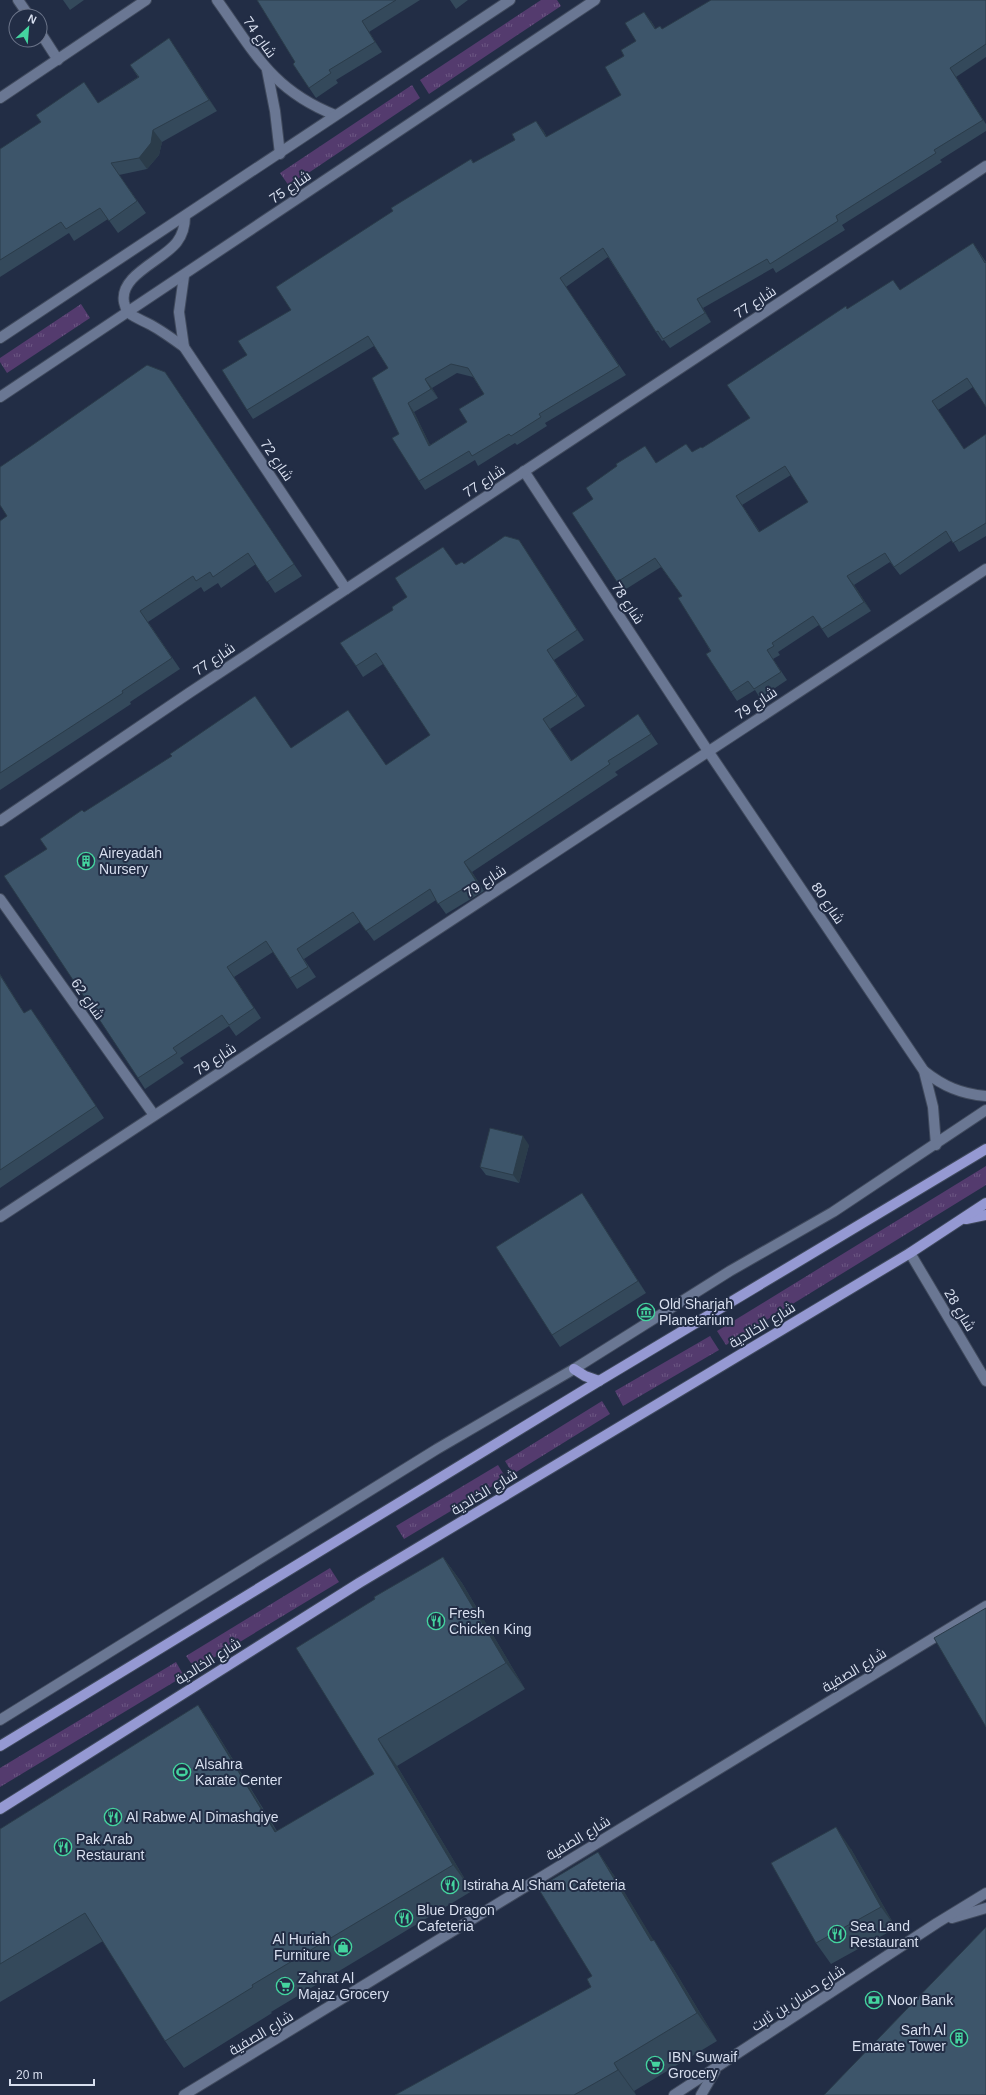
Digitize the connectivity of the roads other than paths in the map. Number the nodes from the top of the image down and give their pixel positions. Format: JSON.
{"nodes":[{"id":1,"x":146,"y":0,"type":"edge"},
{"id":2,"x":217,"y":0,"type":"edge"},
{"id":3,"x":510,"y":0,"type":"edge"},
{"id":4,"x":595,"y":0,"type":"edge"},
{"id":5,"x":48,"y":44,"type":"edge"},
{"id":6,"x":58,"y":60,"type":"junction"},
{"id":7,"x":267,"y":70,"type":"junction"},
{"id":8,"x":0,"y":98,"type":"edge"},
{"id":9,"x":335,"y":116,"type":"junction"},
{"id":10,"x":280,"y":154,"type":"junction"},
{"id":11,"x":986,"y":166,"type":"edge"},
{"id":12,"x":185,"y":216,"type":"junction"},
{"id":13,"x":184,"y":276,"type":"junction"},
{"id":14,"x":128,"y":313,"type":"junction"},
{"id":15,"x":0,"y":338,"type":"edge"},
{"id":16,"x":184,"y":347,"type":"junction"},
{"id":17,"x":0,"y":397,"type":"edge"},
{"id":18,"x":524,"y":471,"type":"junction"},
{"id":19,"x":986,"y":568,"type":"edge"},
{"id":20,"x":346,"y":589,"type":"junction"},
{"id":21,"x":708,"y":751,"type":"junction"},
{"id":22,"x":0,"y":821,"type":"edge"},
{"id":23,"x":0,"y":899,"type":"edge"},
{"id":24,"x":924,"y":1071,"type":"junction"},
{"id":25,"x":986,"y":1096,"type":"edge"},
{"id":26,"x":986,"y":1110,"type":"edge"},
{"id":27,"x":154,"y":1115,"type":"junction"},
{"id":28,"x":936,"y":1145,"type":"junction"},
{"id":29,"x":986,"y":1149,"type":"edge"},
{"id":30,"x":986,"y":1204,"type":"edge"},
{"id":31,"x":986,"y":1215,"type":"edge"},
{"id":32,"x":0,"y":1216,"type":"edge"},
{"id":33,"x":960,"y":1220,"type":"junction"},
{"id":34,"x":910,"y":1253,"type":"junction"},
{"id":35,"x":574,"y":1369,"type":"junction"},
{"id":36,"x":598,"y":1381,"type":"junction"},
{"id":37,"x":986,"y":1381,"type":"edge"},
{"id":38,"x":986,"y":1606,"type":"edge"},
{"id":39,"x":0,"y":1720,"type":"edge"},
{"id":40,"x":0,"y":1746,"type":"edge"},
{"id":41,"x":0,"y":1809,"type":"edge"},
{"id":42,"x":986,"y":1893,"type":"edge"},
{"id":43,"x":986,"y":1908,"type":"edge"},
{"id":44,"x":937,"y":1923,"type":"junction"},
{"id":45,"x":716,"y":2069,"type":"junction"},
{"id":46,"x":184,"y":2095,"type":"edge"},
{"id":47,"x":674,"y":2095,"type":"edge"},
{"id":48,"x":701,"y":2095,"type":"edge"}],
"edges":[{"from":1,"to":6,"type":"street"},
{"from":2,"to":7,"type":"street","name":"شارع 74"},
{"from":3,"to":9,"type":"street"},
{"from":4,"to":13,"type":"street","name":"شارع 75"},
{"from":5,"to":6,"type":"street"},
{"from":6,"to":8,"type":"street"},
{"from":7,"to":9,"type":"street","name":"شارع 74"},
{"from":7,"to":10,"type":"street","name":"شارع 74"},
{"from":9,"to":10,"type":"street"},
{"from":10,"to":12,"type":"street"},
{"from":11,"to":18,"type":"street","name":"شارع 77"},
{"from":12,"to":14,"type":"street"},
{"from":12,"to":15,"type":"street"},
{"from":13,"to":14,"type":"street","name":"شارع 75"},
{"from":13,"to":16,"type":"street","name":"شارع 72"},
{"from":14,"to":16,"type":"street","name":"شارع 72"},
{"from":14,"to":17,"type":"street","name":"شارع 75"},
{"from":16,"to":20,"type":"street","name":"شارع 72"},
{"from":18,"to":20,"type":"street","name":"شارع 77"},
{"from":18,"to":21,"type":"street","name":"شارع 78"},
{"from":19,"to":21,"type":"street","name":"شارع 79"},
{"from":20,"to":22,"type":"street","name":"شارع 77"},
{"from":21,"to":24,"type":"street","name":"شارع 80"},
{"from":21,"to":27,"type":"street","name":"شارع 79"},
{"from":23,"to":27,"type":"street","name":"شارع 62"},
{"from":24,"to":25,"type":"street","name":"شارع 80"},
{"from":24,"to":28,"type":"street","name":"شارع 80"},
{"from":26,"to":28,"type":"street"},
{"from":27,"to":32,"type":"street","name":"شارع 79"},
{"from":28,"to":35,"type":"street"},
{"from":29,"to":36,"type":"main road"},
{"from":30,"to":33,"type":"main road","name":"شارع الخالدية"},
{"from":31,"to":33,"type":"main road"},
{"from":33,"to":34,"type":"main road","name":"شارع الخالدية"},
{"from":34,"to":37,"type":"street","name":"شارع 28"},
{"from":34,"to":41,"type":"main road","name":"شارع الخالدية"},
{"from":35,"to":36,"type":"main road"},
{"from":35,"to":39,"type":"street"},
{"from":36,"to":40,"type":"main road"},
{"from":38,"to":46,"type":"street","name":"شارع الصفية"},
{"from":42,"to":44,"type":"street","name":"شارع حسان بن ثابت"},
{"from":43,"to":44,"type":"street","name":"شارع حسان بن ثابت"},
{"from":44,"to":45,"type":"street","name":"شارع حسان بن ثابت"},
{"from":45,"to":47,"type":"street","name":"شارع حسان بن ثابت"},
{"from":45,"to":48,"type":"street"}]}
